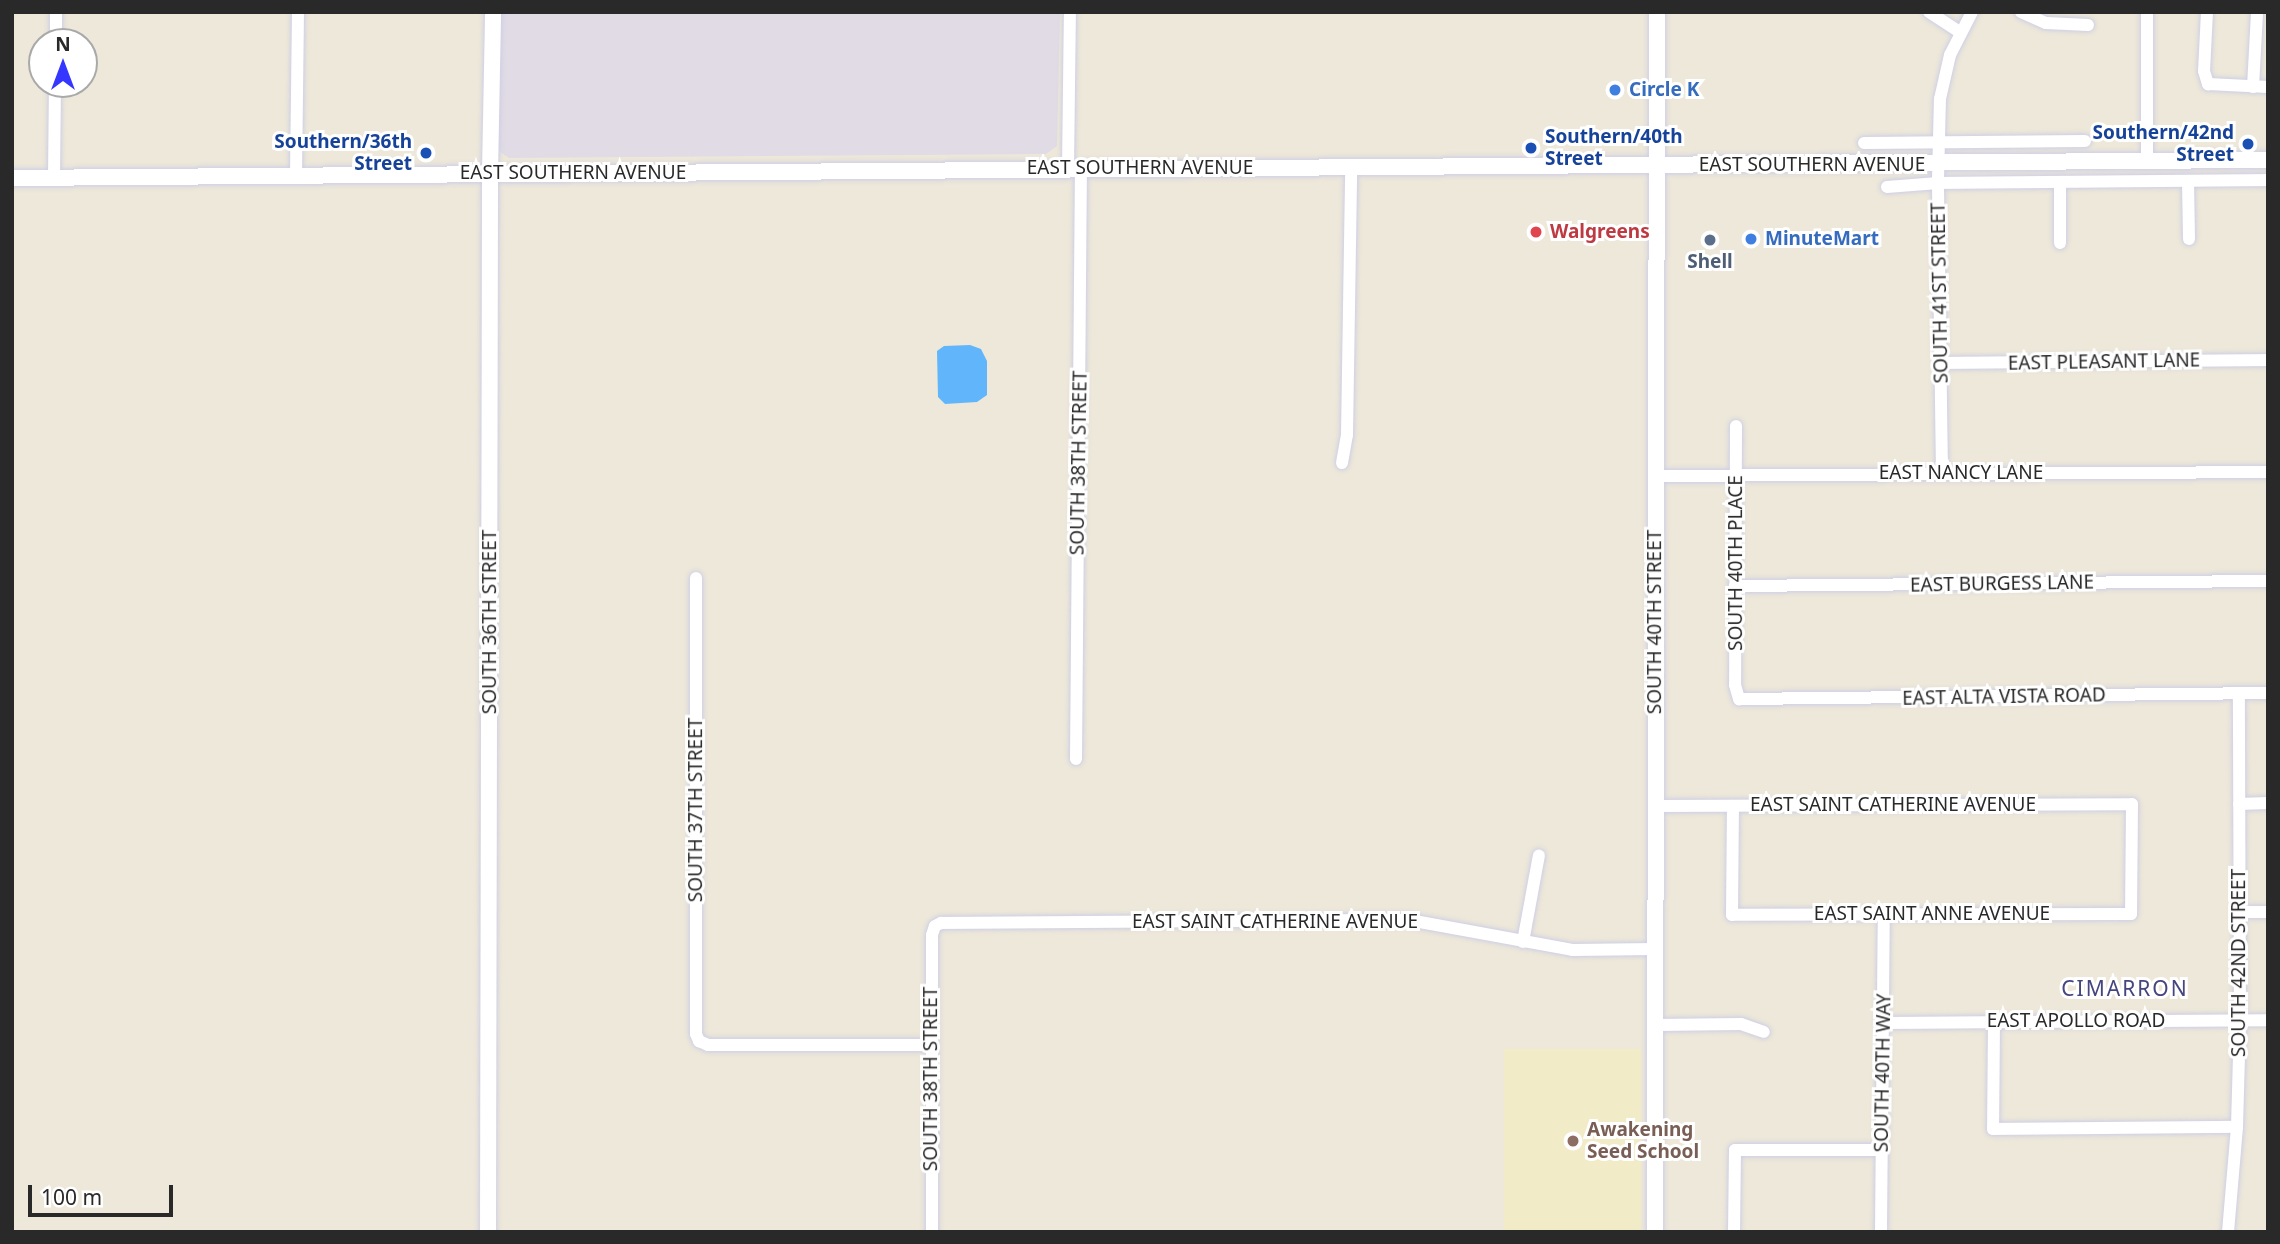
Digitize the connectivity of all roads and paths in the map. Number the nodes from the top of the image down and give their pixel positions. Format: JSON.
{"nodes":[{"id":1,"x":298,"y":12,"type":"edge"},
{"id":2,"x":493,"y":12,"type":"edge"},
{"id":3,"x":1070,"y":12,"type":"edge"},
{"id":4,"x":1657,"y":12,"type":"edge"},
{"id":5,"x":1929,"y":12,"type":"edge"},
{"id":6,"x":1972,"y":12,"type":"edge"},
{"id":7,"x":2021,"y":12,"type":"edge"},
{"id":8,"x":2147,"y":12,"type":"edge"},
{"id":9,"x":2207,"y":12,"type":"edge"},
{"id":10,"x":2257,"y":12,"type":"edge"},
{"id":11,"x":2088,"y":24,"type":"dead end"},
{"id":12,"x":1961,"y":33,"type":"junction"},
{"id":13,"x":2253,"y":87,"type":"junction"},
{"id":14,"x":2268,"y":87,"type":"edge"},
{"id":15,"x":55,"y":98,"type":"edge"},
{"id":16,"x":2085,"y":141,"type":"dead end"},
{"id":17,"x":1939,"y":142,"type":"junction"},
{"id":18,"x":1864,"y":143,"type":"dead end"},
{"id":19,"x":2268,"y":160,"type":"edge"},
{"id":20,"x":2147,"y":161,"type":"junction"},
{"id":21,"x":1938,"y":164,"type":"junction"},
{"id":22,"x":1656,"y":166,"type":"junction"},
{"id":23,"x":1351,"y":167,"type":"junction"},
{"id":24,"x":1074,"y":168,"type":"junction"},
{"id":25,"x":490,"y":173,"type":"junction"},
{"id":26,"x":296,"y":175,"type":"junction"},
{"id":27,"x":12,"y":177,"type":"edge"},
{"id":28,"x":54,"y":177,"type":"junction"},
{"id":29,"x":2268,"y":180,"type":"edge"},
{"id":30,"x":2188,"y":181,"type":"junction"},
{"id":31,"x":2060,"y":182,"type":"junction"},
{"id":32,"x":1938,"y":183,"type":"junction"},
{"id":33,"x":1887,"y":187,"type":"dead end"},
{"id":34,"x":2189,"y":239,"type":"dead end"},
{"id":35,"x":2060,"y":243,"type":"dead end"},
{"id":36,"x":2268,"y":360,"type":"edge"},
{"id":37,"x":1941,"y":363,"type":"junction"},
{"id":38,"x":1736,"y":426,"type":"dead end"},
{"id":39,"x":1342,"y":463,"type":"dead end"},
{"id":40,"x":2268,"y":472,"type":"edge"},
{"id":41,"x":1942,"y":473,"type":"junction"},
{"id":42,"x":1736,"y":476,"type":"junction"},
{"id":43,"x":1655,"y":477,"type":"junction"},
{"id":44,"x":696,"y":578,"type":"dead end"},
{"id":45,"x":2268,"y":581,"type":"edge"},
{"id":46,"x":1735,"y":586,"type":"junction"},
{"id":47,"x":2239,"y":694,"type":"junction"},
{"id":48,"x":2268,"y":694,"type":"edge"},
{"id":49,"x":1739,"y":699,"type":"joint"},
{"id":50,"x":1076,"y":759,"type":"dead end"},
{"id":51,"x":2268,"y":803,"type":"edge"},
{"id":52,"x":2239,"y":804,"type":"junction"},
{"id":53,"x":1655,"y":806,"type":"junction"},
{"id":54,"x":1733,"y":806,"type":"junction"},
{"id":55,"x":1539,"y":855,"type":"dead end"},
{"id":56,"x":2238,"y":912,"type":"junction"},
{"id":57,"x":2268,"y":912,"type":"edge"},
{"id":58,"x":2131,"y":914,"type":"joint"},
{"id":59,"x":1884,"y":915,"type":"junction"},
{"id":60,"x":935,"y":926,"type":"joint"},
{"id":61,"x":1523,"y":942,"type":"junction"},
{"id":62,"x":1655,"y":949,"type":"junction"},
{"id":63,"x":2240,"y":1020,"type":"junction"},
{"id":64,"x":2268,"y":1020,"type":"edge"},
{"id":65,"x":1994,"y":1022,"type":"junction"},
{"id":66,"x":1884,"y":1023,"type":"junction"},
{"id":67,"x":1655,"y":1025,"type":"junction"},
{"id":68,"x":1764,"y":1032,"type":"dead end"},
{"id":69,"x":931,"y":1045,"type":"junction"},
{"id":70,"x":2237,"y":1127,"type":"junction"},
{"id":71,"x":1882,"y":1150,"type":"junction"},
{"id":72,"x":488,"y":1232,"type":"edge"},
{"id":73,"x":932,"y":1232,"type":"edge"},
{"id":74,"x":1655,"y":1232,"type":"edge"},
{"id":75,"x":1734,"y":1232,"type":"edge"},
{"id":76,"x":1881,"y":1232,"type":"edge"},
{"id":77,"x":2228,"y":1232,"type":"edge"}],
"edges":[{"from":1,"to":26,"type":"street"},
{"from":2,"to":25,"type":"main road","name":"SOUTH 36TH STREET"},
{"from":3,"to":24,"type":"street","name":"SOUTH 38TH STREET"},
{"from":4,"to":22,"type":"main road","name":"SOUTH 40TH STREET"},
{"from":5,"to":12,"type":"street"},
{"from":6,"to":12,"type":"street","name":"SOUTH 41ST STREET"},
{"from":7,"to":11,"type":"street"},
{"from":8,"to":20,"type":"street"},
{"from":9,"to":13,"type":"street"},
{"from":10,"to":13,"type":"street"},
{"from":12,"to":17,"type":"street","name":"SOUTH 41ST STREET"},
{"from":13,"to":14,"type":"street"},
{"from":15,"to":28,"type":"street"},
{"from":16,"to":17,"type":"street","name":"EAST SOUTHERN AVENUE"},
{"from":17,"to":18,"type":"street","name":"EAST SOUTHERN AVENUE"},
{"from":17,"to":21,"type":"street","name":"SOUTH 41ST STREET"},
{"from":19,"to":20,"type":"main road","name":"EAST SOUTHERN AVENUE"},
{"from":20,"to":21,"type":"main road","name":"EAST SOUTHERN AVENUE"},
{"from":21,"to":22,"type":"main road","name":"EAST SOUTHERN AVENUE"},
{"from":21,"to":32,"type":"street","name":"SOUTH 41ST STREET"},
{"from":22,"to":23,"type":"main road","name":"EAST SOUTHERN AVENUE"},
{"from":22,"to":43,"type":"main road","name":"SOUTH 40TH STREET"},
{"from":23,"to":24,"type":"main road","name":"EAST SOUTHERN AVENUE"},
{"from":23,"to":39,"type":"street"},
{"from":24,"to":25,"type":"main road","name":"EAST SOUTHERN AVENUE"},
{"from":24,"to":50,"type":"street","name":"SOUTH 38TH STREET"},
{"from":25,"to":26,"type":"main road","name":"EAST SOUTHERN AVENUE"},
{"from":25,"to":72,"type":"main road","name":"SOUTH 36TH STREET"},
{"from":26,"to":28,"type":"main road","name":"EAST SOUTHERN AVENUE"},
{"from":27,"to":28,"type":"main road","name":"EAST SOUTHERN AVENUE"},
{"from":29,"to":30,"type":"street","name":"EAST SOUTHERN AVENUE"},
{"from":30,"to":31,"type":"street","name":"EAST SOUTHERN AVENUE"},
{"from":30,"to":34,"type":"street"},
{"from":31,"to":32,"type":"street","name":"EAST SOUTHERN AVENUE"},
{"from":31,"to":35,"type":"street"},
{"from":32,"to":33,"type":"street","name":"EAST SOUTHERN AVENUE"},
{"from":32,"to":37,"type":"street","name":"SOUTH 41ST STREET"},
{"from":36,"to":37,"type":"street","name":"EAST PLEASANT LANE"},
{"from":37,"to":41,"type":"street","name":"SOUTH 41ST STREET"},
{"from":38,"to":42,"type":"street","name":"SOUTH 40TH PLACE"},
{"from":40,"to":41,"type":"street","name":"EAST NANCY LANE"},
{"from":41,"to":42,"type":"street","name":"EAST NANCY LANE"},
{"from":42,"to":43,"type":"street","name":"EAST NANCY LANE"},
{"from":42,"to":46,"type":"street","name":"SOUTH 40TH PLACE"},
{"from":43,"to":53,"type":"main road","name":"SOUTH 40TH STREET"},
{"from":44,"to":69,"type":"street","name":"SOUTH 37TH STREET"},
{"from":45,"to":46,"type":"street","name":"EAST BURGESS LANE"},
{"from":46,"to":49,"type":"street","name":"SOUTH 40TH PLACE"},
{"from":47,"to":48,"type":"street","name":"EAST ALTA VISTA ROAD"},
{"from":47,"to":49,"type":"street","name":"EAST ALTA VISTA ROAD"},
{"from":47,"to":52,"type":"street","name":"SOUTH 42ND STREET"},
{"from":51,"to":52,"type":"street"},
{"from":52,"to":56,"type":"street","name":"SOUTH 42ND STREET"},
{"from":53,"to":54,"type":"street","name":"EAST SAINT CATHERINE AVENUE"},
{"from":53,"to":62,"type":"main road","name":"SOUTH 40TH STREET"},
{"from":54,"to":58,"type":"street","name":"EAST SAINT CATHERINE AVENUE"},
{"from":54,"to":59,"type":"street","name":"EAST SAINT ANNE AVENUE"},
{"from":55,"to":61,"type":"street"},
{"from":56,"to":57,"type":"street"},
{"from":56,"to":63,"type":"street","name":"SOUTH 42ND STREET"},
{"from":58,"to":59,"type":"street","name":"EAST SAINT ANNE AVENUE"},
{"from":59,"to":66,"type":"street","name":"SOUTH 40TH WAY"},
{"from":60,"to":61,"type":"street","name":"EAST SAINT CATHERINE AVENUE"},
{"from":60,"to":69,"type":"street","name":"SOUTH 38TH STREET"},
{"from":61,"to":62,"type":"street","name":"EAST SAINT CATHERINE AVENUE"},
{"from":62,"to":67,"type":"main road","name":"SOUTH 40TH STREET"},
{"from":63,"to":64,"type":"street","name":"EAST APOLLO ROAD"},
{"from":63,"to":65,"type":"street","name":"EAST APOLLO ROAD"},
{"from":63,"to":70,"type":"street","name":"SOUTH 42ND STREET"},
{"from":65,"to":66,"type":"street","name":"EAST APOLLO ROAD"},
{"from":65,"to":70,"type":"street"},
{"from":66,"to":71,"type":"street","name":"SOUTH 40TH WAY"},
{"from":67,"to":68,"type":"street"},
{"from":67,"to":74,"type":"main road","name":"SOUTH 40TH STREET"},
{"from":69,"to":73,"type":"street","name":"SOUTH 38TH STREET"},
{"from":70,"to":77,"type":"street","name":"SOUTH 42ND STREET"},
{"from":71,"to":75,"type":"street"},
{"from":71,"to":76,"type":"street","name":"SOUTH 40TH WAY"}]}
